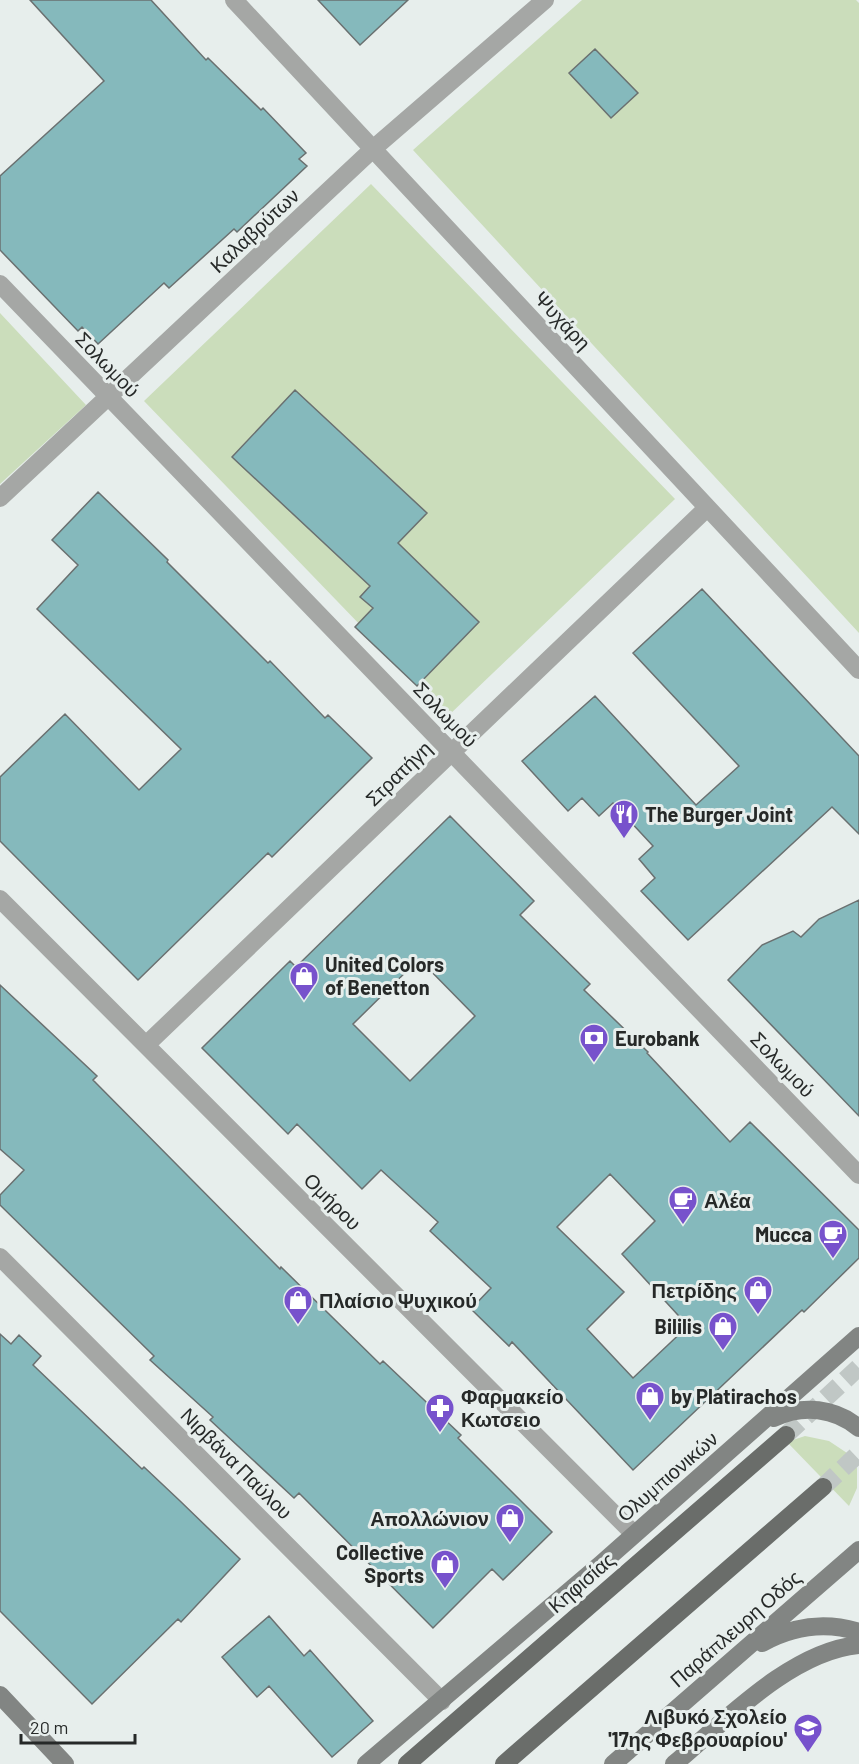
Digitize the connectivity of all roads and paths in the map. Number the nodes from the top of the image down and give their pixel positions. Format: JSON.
{"nodes":[{"id":1,"x":234,"y":0,"type":"edge"},
{"id":2,"x":545,"y":0,"type":"edge"},
{"id":3,"x":374,"y":148,"type":"junction"},
{"id":4,"x":0,"y":284,"type":"edge"},
{"id":5,"x":108,"y":396,"type":"junction"},
{"id":6,"x":0,"y":498,"type":"edge"},
{"id":7,"x":706,"y":508,"type":"junction"},
{"id":8,"x":859,"y":670,"type":"edge"},
{"id":9,"x":452,"y":752,"type":"junction"},
{"id":10,"x":0,"y":899,"type":"edge"},
{"id":11,"x":146,"y":1045,"type":"junction"},
{"id":12,"x":859,"y":1175,"type":"edge"},
{"id":13,"x":0,"y":1257,"type":"edge"},
{"id":14,"x":859,"y":1336,"type":"edge"},
{"id":15,"x":762,"y":1424,"type":"junction"},
{"id":16,"x":859,"y":1428,"type":"edge"},
{"id":17,"x":786,"y":1436,"type":"tunnel mouth"},
{"id":18,"x":824,"y":1487,"type":"tunnel mouth"},
{"id":19,"x":634,"y":1534,"type":"junction"},
{"id":20,"x":859,"y":1550,"type":"edge"},
{"id":21,"x":859,"y":1632,"type":"edge"},
{"id":22,"x":859,"y":1645,"type":"edge"},
{"id":23,"x":736,"y":1656,"type":"junction"},
{"id":24,"x":0,"y":1695,"type":"edge"},
{"id":25,"x":442,"y":1701,"type":"junction"},
{"id":26,"x":65,"y":1764,"type":"edge"},
{"id":27,"x":366,"y":1764,"type":"edge"},
{"id":28,"x":407,"y":1764,"type":"edge"},
{"id":29,"x":504,"y":1764,"type":"edge"},
{"id":30,"x":613,"y":1764,"type":"edge"},
{"id":31,"x":674,"y":1764,"type":"edge"}],
"edges":[{"from":1,"to":3,"type":"street","name":"Ψυχάρη"},
{"from":2,"to":3,"type":"street","name":"Καλαβρύτων"},
{"from":3,"to":5,"type":"street","name":"Καλαβρύτων"},
{"from":3,"to":7,"type":"street","name":"Ψυχάρη"},
{"from":4,"to":5,"type":"street","name":"Σολωμού"},
{"from":5,"to":6,"type":"street","name":"Καλαβρύτων"},
{"from":5,"to":9,"type":"street","name":"Σολωμού"},
{"from":7,"to":8,"type":"street","name":"Ψυχάρη"},
{"from":7,"to":9,"type":"street","name":"Στρατήγη"},
{"from":9,"to":11,"type":"street","name":"Στρατήγη"},
{"from":9,"to":12,"type":"street","name":"Σολωμού"},
{"from":10,"to":11,"type":"street","name":"Ομήρου"},
{"from":11,"to":19,"type":"street","name":"Ομήρου"},
{"from":13,"to":25,"type":"street","name":"Νιρβάνα Παύλου"},
{"from":14,"to":15,"type":"street","name":"Ολυμπιονικών"},
{"from":15,"to":16,"type":"street"},
{"from":15,"to":19,"type":"street","name":"Ολυμπιονικών"},
{"from":17,"to":28,"type":"main road","name":"Κηφισίας"},
{"from":18,"to":29,"type":"main road"},
{"from":19,"to":25,"type":"street","name":"Ολυμπιονικών"},
{"from":20,"to":23,"type":"street","name":"Παράπλευρη Οδός"},
{"from":21,"to":23,"type":"street"},
{"from":22,"to":31,"type":"street"},
{"from":23,"to":30,"type":"street","name":"Παράπλευρη Οδός"},
{"from":24,"to":26,"type":"street"},
{"from":25,"to":27,"type":"street","name":"Ολυμπιονικών"}]}
